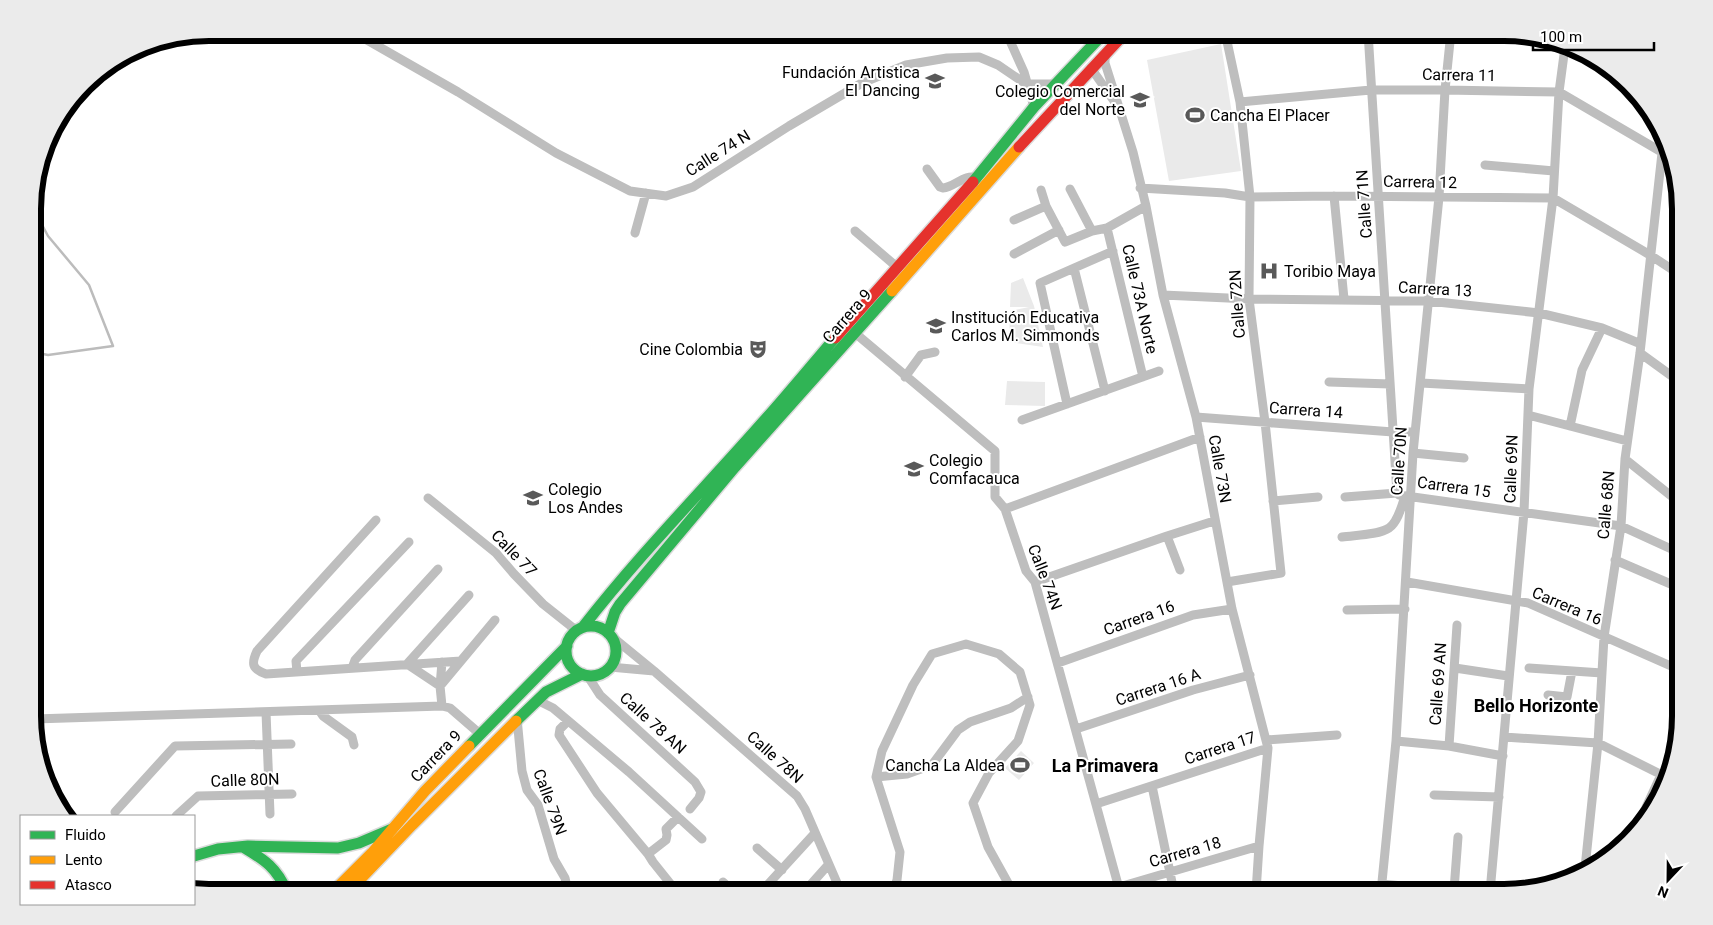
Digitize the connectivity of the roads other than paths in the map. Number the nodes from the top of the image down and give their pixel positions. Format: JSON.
{"nodes":[{"id":1,"x":1010,"y":41,"type":"edge"},
{"id":2,"x":1096,"y":41,"type":"edge"},
{"id":3,"x":1105,"y":41,"type":"edge"},
{"id":4,"x":1118,"y":41,"type":"edge"},
{"id":5,"x":1227,"y":41,"type":"edge"},
{"id":6,"x":1368,"y":41,"type":"edge"},
{"id":7,"x":1450,"y":41,"type":"edge"},
{"id":8,"x":370,"y":42,"type":"edge"},
{"id":9,"x":1563,"y":53,"type":"edge"},
{"id":10,"x":1105,"y":55,"type":"junction"},
{"id":11,"x":1091,"y":68,"type":"junction"},
{"id":12,"x":1026,"y":84,"type":"junction"},
{"id":13,"x":1054,"y":84,"type":"junction"},
{"id":14,"x":1371,"y":90,"type":"junction"},
{"id":15,"x":1446,"y":90,"type":"junction"},
{"id":16,"x":1559,"y":92,"type":"junction"},
{"id":17,"x":1240,"y":102,"type":"junction"},
{"id":18,"x":1034,"y":106,"type":"junction"},
{"id":19,"x":1122,"y":114,"type":"junction"},
{"id":20,"x":1660,"y":148,"type":"edge"},
{"id":21,"x":1663,"y":157,"type":"edge"},
{"id":22,"x":1485,"y":165,"type":"dead end"},
{"id":23,"x":927,"y":169,"type":"dead end"},
{"id":24,"x":1554,"y":171,"type":"junction"},
{"id":25,"x":977,"y":178,"type":"junction"},
{"id":26,"x":1140,"y":188,"type":"junction"},
{"id":27,"x":1070,"y":189,"type":"dead end"},
{"id":28,"x":1041,"y":190,"type":"dead end"},
{"id":29,"x":646,"y":194,"type":"junction"},
{"id":30,"x":1334,"y":196,"type":"junction"},
{"id":31,"x":1379,"y":196,"type":"junction"},
{"id":32,"x":1250,"y":197,"type":"junction"},
{"id":33,"x":1439,"y":197,"type":"junction"},
{"id":34,"x":1553,"y":198,"type":"junction"},
{"id":35,"x":1046,"y":206,"type":"junction"},
{"id":36,"x":1146,"y":206,"type":"junction"},
{"id":37,"x":1014,"y":220,"type":"dead end"},
{"id":38,"x":1107,"y":228,"type":"junction"},
{"id":39,"x":1059,"y":230,"type":"junction"},
{"id":40,"x":855,"y":231,"type":"dead end"},
{"id":41,"x":1092,"y":231,"type":"junction"},
{"id":42,"x":635,"y":233,"type":"dead end"},
{"id":43,"x":1113,"y":251,"type":"junction"},
{"id":44,"x":1014,"y":254,"type":"dead end"},
{"id":45,"x":1650,"y":255,"type":"junction"},
{"id":46,"x":897,"y":266,"type":"junction"},
{"id":47,"x":1074,"y":268,"type":"junction"},
{"id":48,"x":1672,"y":269,"type":"edge"},
{"id":49,"x":1163,"y":295,"type":"junction"},
{"id":50,"x":1249,"y":299,"type":"junction"},
{"id":51,"x":1344,"y":299,"type":"junction"},
{"id":52,"x":1428,"y":300,"type":"junction"},
{"id":53,"x":1386,"y":301,"type":"junction"},
{"id":54,"x":1539,"y":313,"type":"junction"},
{"id":55,"x":1602,"y":328,"type":"junction"},
{"id":56,"x":855,"y":333,"type":"junction"},
{"id":57,"x":1640,"y":349,"type":"junction"},
{"id":58,"x":935,"y":352,"type":"dead end"},
{"id":59,"x":1159,"y":371,"type":"dead end"},
{"id":60,"x":1672,"y":375,"type":"edge"},
{"id":61,"x":906,"y":377,"type":"junction"},
{"id":62,"x":1143,"y":377,"type":"junction"},
{"id":63,"x":1329,"y":382,"type":"dead end"},
{"id":64,"x":1421,"y":382,"type":"junction"},
{"id":65,"x":1390,"y":384,"type":"junction"},
{"id":66,"x":1529,"y":389,"type":"junction"},
{"id":67,"x":1105,"y":390,"type":"junction"},
{"id":68,"x":1067,"y":404,"type":"junction"},
{"id":69,"x":1528,"y":414,"type":"junction"},
{"id":70,"x":1196,"y":417,"type":"junction"},
{"id":71,"x":1022,"y":420,"type":"dead end"},
{"id":72,"x":1265,"y":422,"type":"junction"},
{"id":73,"x":1570,"y":426,"type":"junction"},
{"id":74,"x":1393,"y":432,"type":"junction"},
{"id":75,"x":1415,"y":432,"type":"junction"},
{"id":76,"x":1200,"y":437,"type":"junction"},
{"id":77,"x":1627,"y":441,"type":"junction"},
{"id":78,"x":1413,"y":453,"type":"junction"},
{"id":79,"x":1464,"y":458,"type":"dead end"},
{"id":80,"x":1625,"y":459,"type":"junction"},
{"id":81,"x":1404,"y":495,"type":"junction"},
{"id":82,"x":1318,"y":497,"type":"dead end"},
{"id":83,"x":1345,"y":497,"type":"dead end"},
{"id":84,"x":1672,"y":497,"type":"edge"},
{"id":85,"x":428,"y":498,"type":"dead end"},
{"id":86,"x":1274,"y":501,"type":"junction"},
{"id":87,"x":1005,"y":509,"type":"junction"},
{"id":88,"x":1524,"y":512,"type":"junction"},
{"id":89,"x":376,"y":520,"type":"dead end"},
{"id":90,"x":1214,"y":521,"type":"junction"},
{"id":91,"x":1620,"y":526,"type":"junction"},
{"id":92,"x":1166,"y":536,"type":"junction"},
{"id":93,"x":1342,"y":537,"type":"dead end"},
{"id":94,"x":409,"y":542,"type":"dead end"},
{"id":95,"x":1672,"y":549,"type":"edge"},
{"id":96,"x":1615,"y":560,"type":"junction"},
{"id":97,"x":438,"y":569,"type":"dead end"},
{"id":98,"x":1180,"y":570,"type":"dead end"},
{"id":99,"x":1035,"y":582,"type":"junction"},
{"id":100,"x":1227,"y":582,"type":"junction"},
{"id":101,"x":1406,"y":582,"type":"junction"},
{"id":102,"x":1672,"y":585,"type":"edge"},
{"id":103,"x":469,"y":595,"type":"dead end"},
{"id":104,"x":1517,"y":602,"type":"junction"},
{"id":105,"x":1232,"y":609,"type":"junction"},
{"id":106,"x":1405,"y":609,"type":"junction"},
{"id":107,"x":1347,"y":610,"type":"dead end"},
{"id":108,"x":495,"y":620,"type":"dead end"},
{"id":109,"x":1457,"y":625,"type":"dead end"},
{"id":110,"x":580,"y":629,"type":"junction"},
{"id":111,"x":609,"y":634,"type":"junction"},
{"id":112,"x":1604,"y":638,"type":"junction"},
{"id":113,"x":567,"y":646,"type":"junction"},
{"id":114,"x":461,"y":661,"type":"junction"},
{"id":115,"x":442,"y":662,"type":"junction"},
{"id":116,"x":1058,"y":663,"type":"junction"},
{"id":117,"x":407,"y":664,"type":"junction"},
{"id":118,"x":610,"y":667,"type":"junction"},
{"id":119,"x":1672,"y":667,"type":"edge"},
{"id":120,"x":352,"y":668,"type":"junction"},
{"id":121,"x":1455,"y":668,"type":"junction"},
{"id":122,"x":1529,"y":668,"type":"dead end"},
{"id":123,"x":654,"y":670,"type":"junction"},
{"id":124,"x":1572,"y":671,"type":"junction"},
{"id":125,"x":297,"y":672,"type":"junction"},
{"id":126,"x":1602,"y":673,"type":"junction"},
{"id":127,"x":1250,"y":674,"type":"junction"},
{"id":128,"x":584,"y":675,"type":"junction"},
{"id":129,"x":1508,"y":676,"type":"junction"},
{"id":130,"x":440,"y":686,"type":"junction"},
{"id":131,"x":1548,"y":695,"type":"dead end"},
{"id":132,"x":1028,"y":697,"type":"junction"},
{"id":133,"x":537,"y":700,"type":"junction"},
{"id":134,"x":442,"y":706,"type":"junction"},
{"id":135,"x":319,"y":710,"type":"junction"},
{"id":136,"x":266,"y":712,"type":"junction"},
{"id":137,"x":518,"y":718,"type":"junction"},
{"id":138,"x":41,"y":719,"type":"edge"},
{"id":139,"x":568,"y":721,"type":"junction"},
{"id":140,"x":1076,"y":729,"type":"junction"},
{"id":141,"x":480,"y":734,"type":"junction"},
{"id":142,"x":1337,"y":735,"type":"dead end"},
{"id":143,"x":1504,"y":737,"type":"junction"},
{"id":144,"x":1396,"y":742,"type":"junction"},
{"id":145,"x":1598,"y":743,"type":"junction"},
{"id":146,"x":291,"y":744,"type":"dead end"},
{"id":147,"x":1267,"y":744,"type":"junction"},
{"id":148,"x":267,"y":745,"type":"junction"},
{"id":149,"x":354,"y":745,"type":"dead end"},
{"id":150,"x":1449,"y":746,"type":"junction"},
{"id":151,"x":1503,"y":756,"type":"junction"},
{"id":152,"x":1661,"y":774,"type":"edge"},
{"id":153,"x":876,"y":777,"type":"junction"},
{"id":154,"x":1152,"y":786,"type":"junction"},
{"id":155,"x":292,"y":794,"type":"dead end"},
{"id":156,"x":269,"y":795,"type":"junction"},
{"id":157,"x":1434,"y":795,"type":"dead end"},
{"id":158,"x":1499,"y":797,"type":"junction"},
{"id":159,"x":1096,"y":804,"type":"junction"},
{"id":160,"x":690,"y":809,"type":"dead end"},
{"id":161,"x":115,"y":812,"type":"dead end"},
{"id":162,"x":270,"y":814,"type":"dead end"},
{"id":163,"x":177,"y":815,"type":"edge"},
{"id":164,"x":678,"y":817,"type":"junction"},
{"id":165,"x":392,"y":829,"type":"junction"},
{"id":166,"x":815,"y":833,"type":"junction"},
{"id":167,"x":1458,"y":837,"type":"dead end"},
{"id":168,"x":702,"y":839,"type":"dead end"},
{"id":169,"x":242,"y":846,"type":"junction"},
{"id":170,"x":1259,"y":846,"type":"junction"},
{"id":171,"x":757,"y":848,"type":"dead end"},
{"id":172,"x":648,"y":854,"type":"junction"},
{"id":173,"x":195,"y":856,"type":"edge"},
{"id":174,"x":1586,"y":862,"type":"edge"},
{"id":175,"x":829,"y":864,"type":"junction"},
{"id":176,"x":782,"y":870,"type":"junction"},
{"id":177,"x":1170,"y":872,"type":"junction"},
{"id":178,"x":896,"y":883,"type":"edge"},
{"id":179,"x":1008,"y":883,"type":"edge"},
{"id":180,"x":1117,"y":883,"type":"edge"},
{"id":181,"x":1136,"y":883,"type":"edge"},
{"id":182,"x":1172,"y":883,"type":"edge"},
{"id":183,"x":1257,"y":883,"type":"edge"},
{"id":184,"x":1382,"y":883,"type":"edge"},
{"id":185,"x":1455,"y":883,"type":"edge"},
{"id":186,"x":1491,"y":883,"type":"edge"},
{"id":187,"x":284,"y":884,"type":"edge"},
{"id":188,"x":341,"y":884,"type":"edge"},
{"id":189,"x":356,"y":884,"type":"edge"},
{"id":190,"x":566,"y":884,"type":"edge"},
{"id":191,"x":671,"y":884,"type":"edge"},
{"id":192,"x":769,"y":884,"type":"edge"},
{"id":193,"x":812,"y":884,"type":"edge"},
{"id":194,"x":837,"y":884,"type":"edge"}],
"edges":[{"from":1,"to":12,"type":"street"},
{"from":2,"to":13,"type":"main road","name":"Carrera 9"},
{"from":3,"to":11,"type":"main road"},
{"from":4,"to":10,"type":"main road","name":"Carrera 9"},
{"from":5,"to":17,"type":"street","name":"Calle 72N"},
{"from":6,"to":14,"type":"street","name":"Calle 71N"},
{"from":7,"to":15,"type":"street","name":"Calle 70N"},
{"from":8,"to":29,"type":"street","name":"Calle 74 N"},
{"from":9,"to":16,"type":"street","name":"Calle 69N"},
{"from":10,"to":11,"type":"main road","name":"Carrera 9"},
{"from":10,"to":19,"type":"street","name":"Calle 73N"},
{"from":11,"to":19,"type":"street"},
{"from":11,"to":56,"type":"main road","name":"Carrera 9"},
{"from":12,"to":13,"type":"street"},
{"from":12,"to":18,"type":"street"},
{"from":12,"to":29,"type":"street","name":"Calle 74 N"},
{"from":13,"to":18,"type":"main road","name":"Carrera 9"},
{"from":14,"to":15,"type":"street","name":"Carrera 11"},
{"from":14,"to":17,"type":"street","name":"Carrera 11"},
{"from":14,"to":31,"type":"street","name":"Calle 71N"},
{"from":15,"to":16,"type":"street","name":"Carrera 11"},
{"from":15,"to":33,"type":"street","name":"Calle 70N"},
{"from":16,"to":20,"type":"street","name":"Carrera 11"},
{"from":16,"to":24,"type":"street","name":"Calle 69N"},
{"from":17,"to":32,"type":"street","name":"Calle 72N"},
{"from":18,"to":25,"type":"main road","name":"Carrera 9"},
{"from":19,"to":26,"type":"street","name":"Calle 73N"},
{"from":21,"to":45,"type":"street","name":"Calle 68N"},
{"from":22,"to":24,"type":"street"},
{"from":23,"to":25,"type":"street"},
{"from":24,"to":34,"type":"street","name":"Calle 69N"},
{"from":25,"to":46,"type":"main road","name":"Carrera 9"},
{"from":26,"to":32,"type":"street","name":"Carrera 12"},
{"from":26,"to":36,"type":"street","name":"Calle 73N"},
{"from":27,"to":41,"type":"street"},
{"from":28,"to":35,"type":"street"},
{"from":29,"to":42,"type":"street"},
{"from":30,"to":31,"type":"street","name":"Carrera 12"},
{"from":30,"to":32,"type":"street","name":"Carrera 12"},
{"from":30,"to":51,"type":"street"},
{"from":31,"to":33,"type":"street","name":"Carrera 12"},
{"from":31,"to":53,"type":"street","name":"Calle 71N"},
{"from":32,"to":50,"type":"street","name":"Calle 72N"},
{"from":33,"to":34,"type":"street","name":"Carrera 12"},
{"from":33,"to":52,"type":"street","name":"Calle 70N"},
{"from":34,"to":45,"type":"street","name":"Carrera 12"},
{"from":34,"to":54,"type":"street","name":"Calle 69N"},
{"from":35,"to":37,"type":"street"},
{"from":35,"to":39,"type":"street"},
{"from":36,"to":38,"type":"street"},
{"from":36,"to":49,"type":"street","name":"Calle 73N"},
{"from":38,"to":41,"type":"street"},
{"from":38,"to":43,"type":"street","name":"Calle 73A Norte"},
{"from":39,"to":41,"type":"street"},
{"from":39,"to":44,"type":"street"},
{"from":40,"to":46,"type":"street"},
{"from":43,"to":47,"type":"street"},
{"from":43,"to":62,"type":"street","name":"Calle 73A Norte"},
{"from":45,"to":48,"type":"street","name":"Carrera 12"},
{"from":45,"to":57,"type":"street","name":"Calle 68N"},
{"from":46,"to":110,"type":"main road","name":"Carrera 9"},
{"from":47,"to":67,"type":"street"},
{"from":47,"to":68,"type":"street"},
{"from":49,"to":50,"type":"street","name":"Carrera 13"},
{"from":49,"to":70,"type":"street","name":"Calle 73N"},
{"from":50,"to":51,"type":"street","name":"Carrera 13"},
{"from":50,"to":72,"type":"street","name":"Calle 72N"},
{"from":51,"to":53,"type":"street","name":"Carrera 13"},
{"from":52,"to":53,"type":"street","name":"Carrera 13"},
{"from":52,"to":54,"type":"street","name":"Carrera 13"},
{"from":52,"to":64,"type":"street","name":"Calle 70N"},
{"from":53,"to":65,"type":"street","name":"Calle 71N"},
{"from":54,"to":55,"type":"street","name":"Carrera 13"},
{"from":54,"to":66,"type":"street","name":"Calle 69N"},
{"from":55,"to":57,"type":"street","name":"Carrera 13"},
{"from":55,"to":73,"type":"street"},
{"from":56,"to":61,"type":"street","name":"Calle 74N"},
{"from":56,"to":111,"type":"main road","name":"Carrera 9"},
{"from":57,"to":60,"type":"street","name":"Carrera 13"},
{"from":57,"to":77,"type":"street","name":"Calle 68N"},
{"from":58,"to":61,"type":"street"},
{"from":59,"to":62,"type":"street"},
{"from":61,"to":87,"type":"street","name":"Calle 74N"},
{"from":62,"to":67,"type":"street"},
{"from":63,"to":65,"type":"street"},
{"from":64,"to":66,"type":"street"},
{"from":64,"to":75,"type":"street","name":"Calle 70N"},
{"from":65,"to":74,"type":"street","name":"Calle 71N"},
{"from":66,"to":69,"type":"street","name":"Calle 69N"},
{"from":67,"to":68,"type":"street"},
{"from":68,"to":71,"type":"street"},
{"from":69,"to":73,"type":"street"},
{"from":69,"to":88,"type":"street","name":"Calle 69N"},
{"from":70,"to":72,"type":"street","name":"Carrera 14"},
{"from":70,"to":76,"type":"street","name":"Calle 73N"},
{"from":72,"to":74,"type":"street","name":"Carrera 14"},
{"from":72,"to":86,"type":"street","name":"Calle 72N"},
{"from":73,"to":77,"type":"street"},
{"from":74,"to":75,"type":"street","name":"Carrera 14"},
{"from":74,"to":81,"type":"street","name":"Calle 71N"},
{"from":75,"to":78,"type":"street","name":"Calle 70N"},
{"from":76,"to":87,"type":"street"},
{"from":76,"to":90,"type":"street","name":"Calle 73N"},
{"from":77,"to":80,"type":"street","name":"Calle 68N"},
{"from":78,"to":79,"type":"street"},
{"from":78,"to":81,"type":"street","name":"Calle 70N"},
{"from":80,"to":84,"type":"street"},
{"from":80,"to":91,"type":"street","name":"Calle 68N"},
{"from":81,"to":83,"type":"street","name":"Carrera 15"},
{"from":81,"to":88,"type":"street","name":"Carrera 15"},
{"from":81,"to":93,"type":"street"},
{"from":81,"to":101,"type":"street","name":"Calle 70N"},
{"from":82,"to":86,"type":"street"},
{"from":85,"to":110,"type":"street","name":"Calle 77"},
{"from":86,"to":100,"type":"street","name":"Calle 72N"},
{"from":87,"to":99,"type":"street","name":"Calle 74N"},
{"from":88,"to":91,"type":"street","name":"Carrera 15"},
{"from":88,"to":104,"type":"street","name":"Calle 69N"},
{"from":89,"to":125,"type":"street"},
{"from":90,"to":92,"type":"street"},
{"from":90,"to":100,"type":"street","name":"Calle 73N"},
{"from":91,"to":95,"type":"street","name":"Carrera 15"},
{"from":91,"to":96,"type":"street","name":"Calle 68N"},
{"from":92,"to":98,"type":"street"},
{"from":92,"to":99,"type":"street"},
{"from":94,"to":125,"type":"street"},
{"from":96,"to":102,"type":"street"},
{"from":96,"to":112,"type":"street","name":"Calle 68N"},
{"from":97,"to":120,"type":"street"},
{"from":99,"to":116,"type":"street","name":"Calle 74N"},
{"from":100,"to":105,"type":"street","name":"Calle 73N"},
{"from":101,"to":104,"type":"street","name":"Carrera 16"},
{"from":101,"to":106,"type":"street","name":"Calle 70N"},
{"from":103,"to":117,"type":"street"},
{"from":104,"to":112,"type":"street","name":"Carrera 16"},
{"from":104,"to":129,"type":"street","name":"Calle 69N"},
{"from":105,"to":116,"type":"street","name":"Carrera 16"},
{"from":105,"to":127,"type":"street","name":"Calle 73N"},
{"from":106,"to":107,"type":"street"},
{"from":106,"to":144,"type":"street","name":"Calle 70N"},
{"from":108,"to":114,"type":"street"},
{"from":109,"to":121,"type":"street","name":"Calle 69 AN"},
{"from":110,"to":111,"type":"main road"},
{"from":110,"to":113,"type":"main road"},
{"from":111,"to":118,"type":"main road"},
{"from":111,"to":123,"type":"street","name":"Calle 78N"},
{"from":112,"to":119,"type":"street","name":"Carrera 16"},
{"from":112,"to":126,"type":"street","name":"Calle 68N"},
{"from":113,"to":128,"type":"main road"},
{"from":113,"to":141,"type":"main road","name":"Carrera 9"},
{"from":114,"to":115,"type":"street"},
{"from":114,"to":130,"type":"street"},
{"from":115,"to":117,"type":"street"},
{"from":115,"to":130,"type":"street"},
{"from":116,"to":140,"type":"street","name":"Calle 74N"},
{"from":117,"to":120,"type":"street"},
{"from":117,"to":130,"type":"street"},
{"from":118,"to":123,"type":"street"},
{"from":118,"to":128,"type":"main road"},
{"from":120,"to":125,"type":"street"},
{"from":121,"to":129,"type":"street"},
{"from":121,"to":150,"type":"street","name":"Calle 69 AN"},
{"from":122,"to":124,"type":"street"},
{"from":123,"to":166,"type":"street","name":"Calle 78N"},
{"from":124,"to":126,"type":"street"},
{"from":124,"to":131,"type":"street"},
{"from":126,"to":145,"type":"street","name":"Calle 68N"},
{"from":127,"to":140,"type":"street","name":"Carrera 16 A"},
{"from":127,"to":147,"type":"street","name":"Calle 73N"},
{"from":128,"to":133,"type":"main road","name":"Carrera 9"},
{"from":128,"to":160,"type":"street","name":"Calle 78 AN"},
{"from":129,"to":143,"type":"street","name":"Calle 69N"},
{"from":130,"to":134,"type":"street"},
{"from":132,"to":153,"type":"street"},
{"from":132,"to":153,"type":"street"},
{"from":132,"to":179,"type":"street"},
{"from":133,"to":137,"type":"main road","name":"Carrera 9"},
{"from":133,"to":139,"type":"street"},
{"from":134,"to":135,"type":"street"},
{"from":134,"to":141,"type":"street"},
{"from":135,"to":136,"type":"street"},
{"from":135,"to":149,"type":"street"},
{"from":136,"to":138,"type":"street"},
{"from":136,"to":148,"type":"street"},
{"from":137,"to":189,"type":"main road","name":"Carrera 9"},
{"from":137,"to":190,"type":"street","name":"Calle 79N"},
{"from":139,"to":164,"type":"street"},
{"from":139,"to":172,"type":"street"},
{"from":140,"to":159,"type":"street","name":"Calle 74N"},
{"from":141,"to":165,"type":"main road","name":"Carrera 9"},
{"from":142,"to":147,"type":"street","name":"Carrera 17"},
{"from":143,"to":145,"type":"street"},
{"from":143,"to":151,"type":"street","name":"Calle 69N"},
{"from":144,"to":150,"type":"street"},
{"from":144,"to":184,"type":"street","name":"Calle 70N"},
{"from":145,"to":152,"type":"street"},
{"from":145,"to":174,"type":"street","name":"Calle 68N"},
{"from":146,"to":148,"type":"street"},
{"from":147,"to":154,"type":"street","name":"Carrera 17"},
{"from":147,"to":170,"type":"street","name":"Calle 73N"},
{"from":148,"to":156,"type":"street"},
{"from":148,"to":161,"type":"street"},
{"from":150,"to":151,"type":"street"},
{"from":151,"to":158,"type":"street","name":"Calle 69N"},
{"from":153,"to":178,"type":"street"},
{"from":154,"to":159,"type":"street","name":"Carrera 17"},
{"from":154,"to":177,"type":"street"},
{"from":155,"to":156,"type":"street","name":"Calle 80N"},
{"from":156,"to":162,"type":"street"},
{"from":156,"to":163,"type":"street","name":"Calle 80N"},
{"from":157,"to":158,"type":"street"},
{"from":158,"to":186,"type":"street","name":"Calle 69N"},
{"from":159,"to":180,"type":"street","name":"Calle 74N"},
{"from":164,"to":168,"type":"street"},
{"from":164,"to":172,"type":"street"},
{"from":165,"to":169,"type":"main road"},
{"from":165,"to":188,"type":"main road","name":"Carrera 9"},
{"from":166,"to":175,"type":"street","name":"Calle 78N"},
{"from":166,"to":176,"type":"street"},
{"from":167,"to":185,"type":"street"},
{"from":169,"to":173,"type":"main road"},
{"from":169,"to":187,"type":"main road"},
{"from":170,"to":177,"type":"street","name":"Carrera 18"},
{"from":170,"to":183,"type":"street","name":"Calle 73N"},
{"from":171,"to":176,"type":"street"},
{"from":172,"to":191,"type":"street"},
{"from":175,"to":193,"type":"street"},
{"from":175,"to":194,"type":"street","name":"Calle 78N"},
{"from":176,"to":192,"type":"street"},
{"from":177,"to":181,"type":"street","name":"Carrera 18"},
{"from":177,"to":182,"type":"street"}]}
